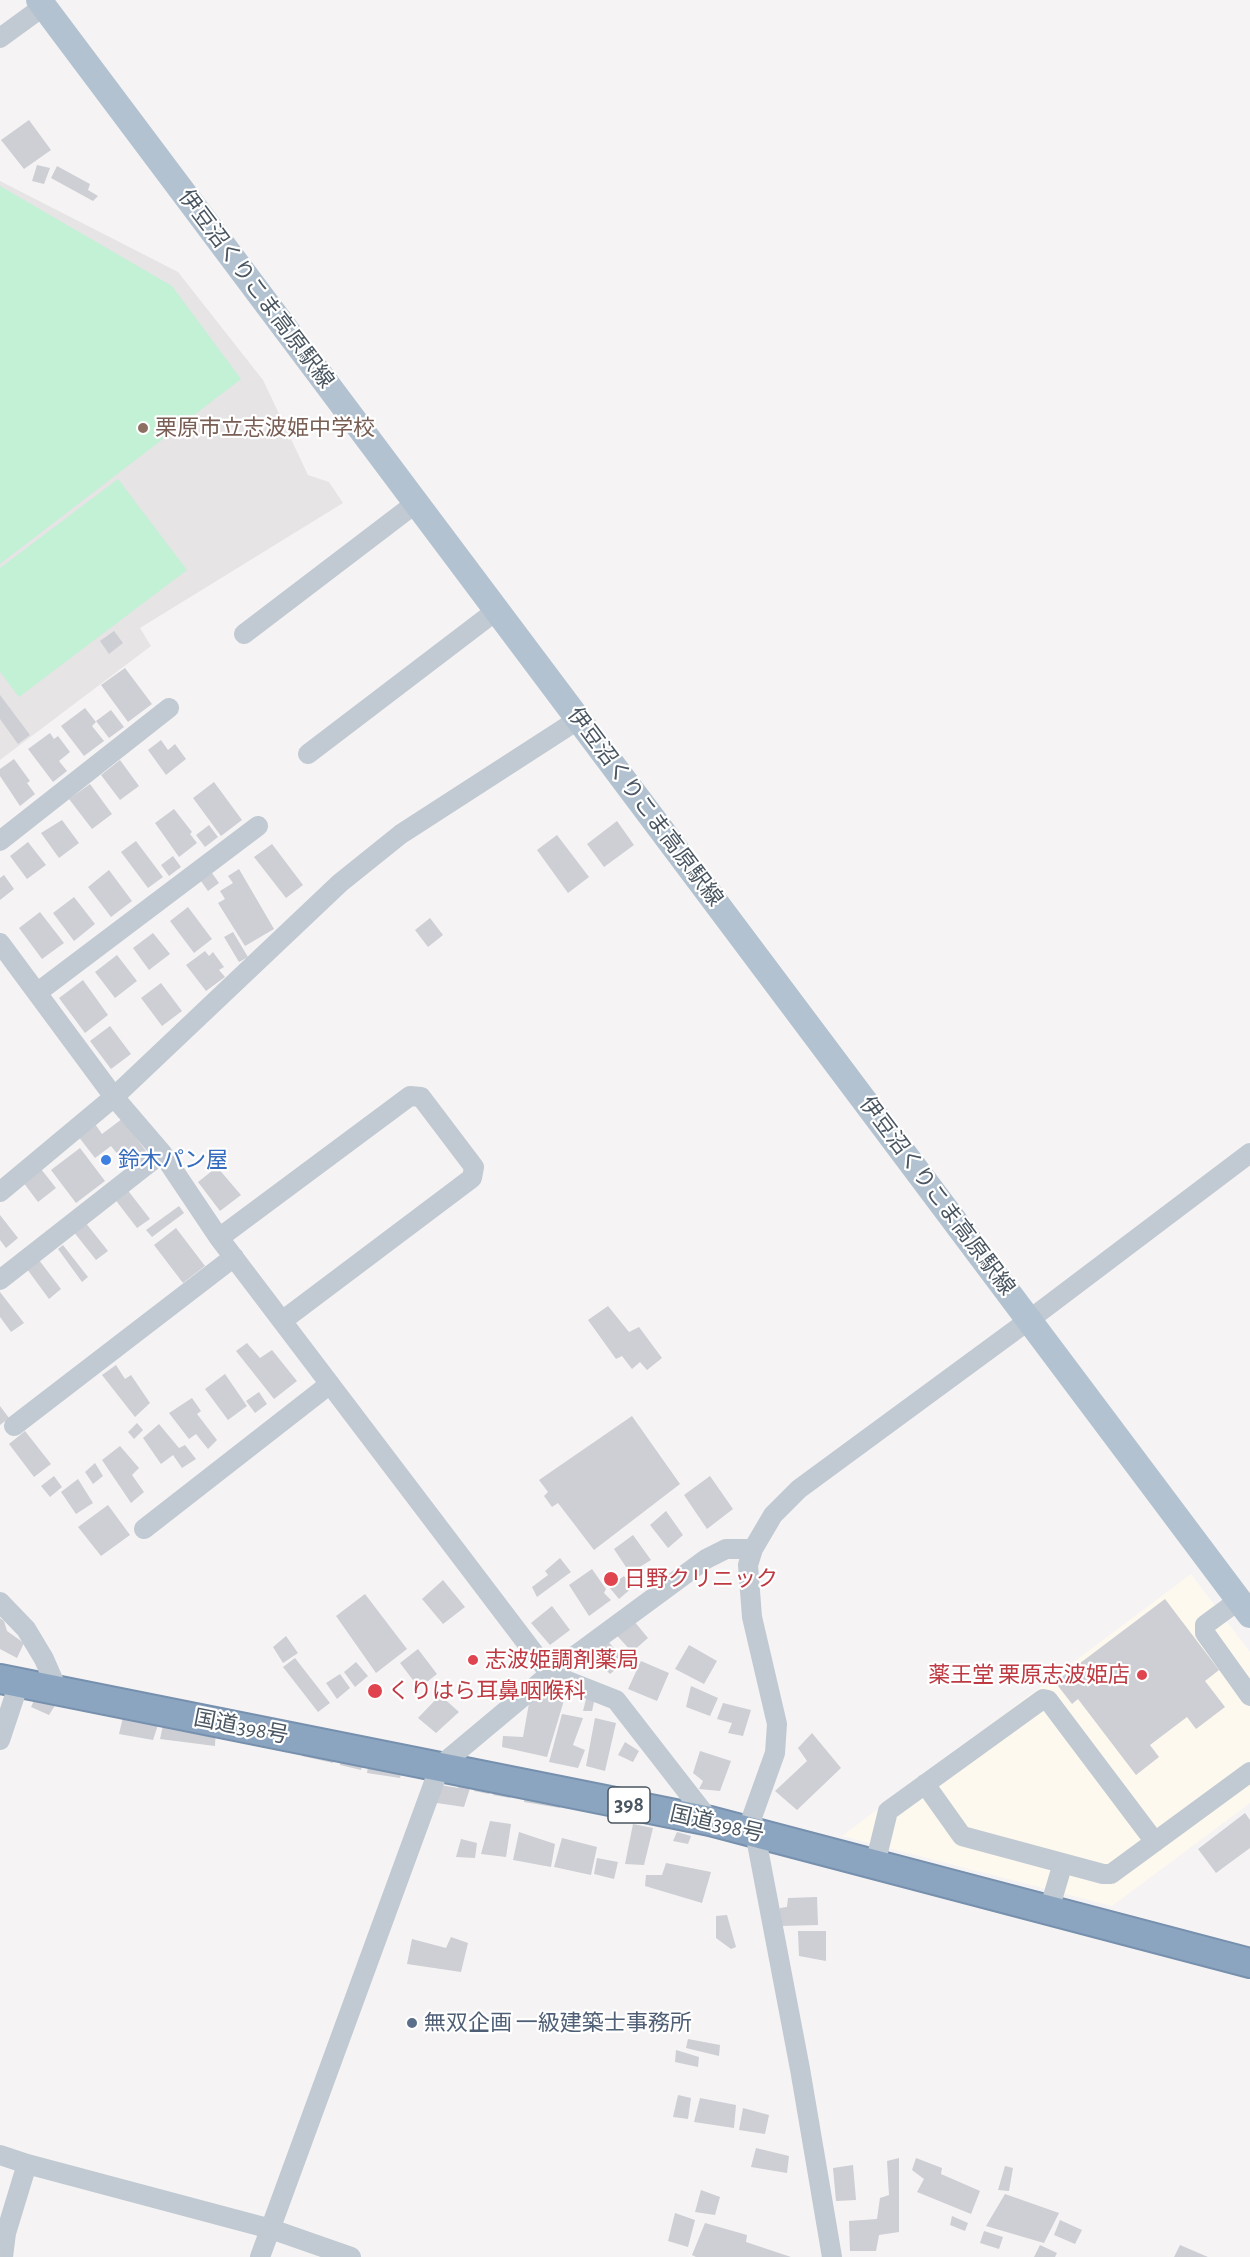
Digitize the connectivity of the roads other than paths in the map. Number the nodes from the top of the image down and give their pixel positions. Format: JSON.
{"nodes":[{"id":1,"x":41,"y":3,"type":"edge"},
{"id":2,"x":0,"y":38,"type":"edge"},
{"id":3,"x":416,"y":503,"type":"junction"},
{"id":4,"x":497,"y":610,"type":"junction"},
{"id":5,"x":244,"y":634,"type":"dead end"},
{"id":6,"x":169,"y":708,"type":"dead end"},
{"id":7,"x":579,"y":719,"type":"junction"},
{"id":8,"x":308,"y":754,"type":"dead end"},
{"id":9,"x":258,"y":826,"type":"dead end"},
{"id":10,"x":0,"y":841,"type":"edge"},
{"id":11,"x":0,"y":943,"type":"edge"},
{"id":12,"x":38,"y":992,"type":"junction"},
{"id":13,"x":114,"y":1097,"type":"junction"},
{"id":14,"x":162,"y":1153,"type":"junction"},
{"id":15,"x":1250,"y":1153,"type":"edge"},
{"id":16,"x":0,"y":1192,"type":"edge"},
{"id":17,"x":219,"y":1238,"type":"junction"},
{"id":18,"x":234,"y":1257,"type":"junction"},
{"id":19,"x":0,"y":1280,"type":"edge"},
{"id":20,"x":1029,"y":1320,"type":"junction"},
{"id":21,"x":282,"y":1321,"type":"junction"},
{"id":22,"x":330,"y":1384,"type":"junction"},
{"id":23,"x":14,"y":1426,"type":"dead end"},
{"id":24,"x":144,"y":1529,"type":"dead end"},
{"id":25,"x":753,"y":1549,"type":"junction"},
{"id":26,"x":0,"y":1602,"type":"edge"},
{"id":27,"x":1244,"y":1607,"type":"edge"},
{"id":28,"x":550,"y":1674,"type":"junction"},
{"id":29,"x":10,"y":1681,"type":"edge"},
{"id":30,"x":58,"y":1690,"type":"junction"},
{"id":31,"x":1250,"y":1695,"type":"edge"},
{"id":32,"x":0,"y":1740,"type":"edge"},
{"id":33,"x":440,"y":1766,"type":"junction"},
{"id":34,"x":1250,"y":1772,"type":"edge"},
{"id":35,"x":925,"y":1784,"type":"junction"},
{"id":36,"x":710,"y":1821,"type":"junction"},
{"id":37,"x":754,"y":1832,"type":"junction"},
{"id":38,"x":1155,"y":1842,"type":"junction"},
{"id":39,"x":1063,"y":1863,"type":"junction"},
{"id":40,"x":876,"y":1864,"type":"junction"},
{"id":41,"x":1049,"y":1910,"type":"junction"},
{"id":42,"x":1250,"y":1963,"type":"edge"},
{"id":43,"x":0,"y":2155,"type":"edge"},
{"id":44,"x":27,"y":2164,"type":"junction"},
{"id":45,"x":271,"y":2229,"type":"junction"},
{"id":46,"x":3,"y":2257,"type":"edge"},
{"id":47,"x":260,"y":2257,"type":"edge"},
{"id":48,"x":351,"y":2257,"type":"edge"},
{"id":49,"x":832,"y":2257,"type":"edge"}],
"edges":[{"from":1,"to":2,"type":"street"},
{"from":1,"to":3,"type":"main road","name":"伊豆沼くりこま高原駅線"},
{"from":3,"to":4,"type":"main road","name":"伊豆沼くりこま高原駅線"},
{"from":3,"to":5,"type":"street"},
{"from":4,"to":7,"type":"main road","name":"伊豆沼くりこま高原駅線"},
{"from":4,"to":8,"type":"street"},
{"from":6,"to":10,"type":"street"},
{"from":7,"to":13,"type":"street"},
{"from":7,"to":20,"type":"main road","name":"伊豆沼くりこま高原駅線"},
{"from":9,"to":12,"type":"street"},
{"from":11,"to":12,"type":"street"},
{"from":12,"to":13,"type":"street"},
{"from":13,"to":14,"type":"street"},
{"from":13,"to":16,"type":"street"},
{"from":14,"to":17,"type":"street"},
{"from":14,"to":19,"type":"street"},
{"from":15,"to":20,"type":"street"},
{"from":17,"to":18,"type":"street"},
{"from":17,"to":21,"type":"street"},
{"from":18,"to":21,"type":"street"},
{"from":18,"to":23,"type":"street"},
{"from":20,"to":25,"type":"street"},
{"from":20,"to":27,"type":"main road","name":"伊豆沼くりこま高原駅線"},
{"from":21,"to":22,"type":"street"},
{"from":22,"to":24,"type":"street"},
{"from":22,"to":28,"type":"street"},
{"from":25,"to":28,"type":"street"},
{"from":25,"to":37,"type":"street"},
{"from":26,"to":30,"type":"street"},
{"from":27,"to":31,"type":"street"},
{"from":28,"to":33,"type":"street"},
{"from":28,"to":36,"type":"street"},
{"from":29,"to":30,"type":"highway","name":"国道398号","number":"398"},
{"from":29,"to":32,"type":"street"},
{"from":30,"to":33,"type":"highway","name":"国道398号","number":"398"},
{"from":33,"to":36,"type":"highway","name":"国道398号","number":"398"},
{"from":33,"to":45,"type":"street"},
{"from":34,"to":38,"type":"street"},
{"from":35,"to":38,"type":"street"},
{"from":35,"to":39,"type":"street"},
{"from":35,"to":40,"type":"street"},
{"from":36,"to":37,"type":"highway","name":"国道398号","number":"398"},
{"from":37,"to":40,"type":"highway","name":"国道398号","number":"398"},
{"from":37,"to":49,"type":"street"},
{"from":38,"to":39,"type":"street"},
{"from":39,"to":41,"type":"street"},
{"from":40,"to":41,"type":"highway","name":"国道398号","number":"398"},
{"from":41,"to":42,"type":"highway","name":"国道398号","number":"398"},
{"from":43,"to":44,"type":"street"},
{"from":44,"to":45,"type":"street"},
{"from":44,"to":46,"type":"street"},
{"from":45,"to":47,"type":"street"},
{"from":45,"to":48,"type":"street"}]}
